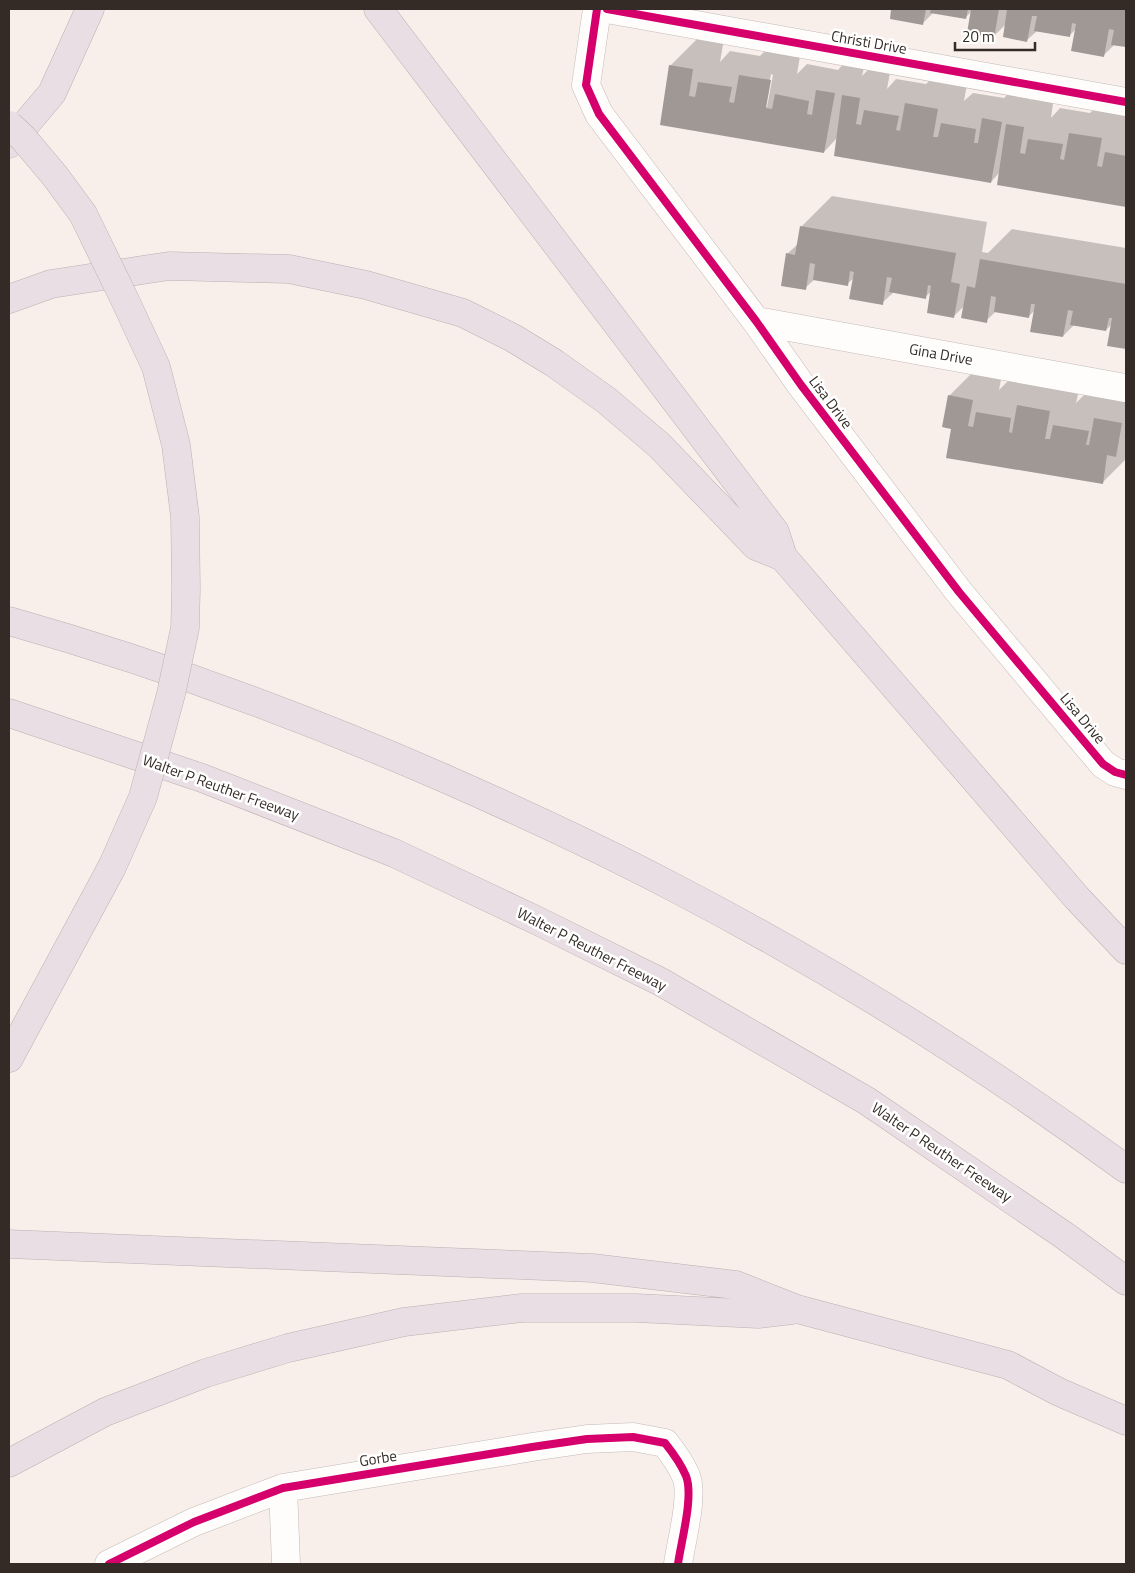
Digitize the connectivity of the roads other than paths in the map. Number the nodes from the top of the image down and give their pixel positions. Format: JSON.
{"nodes":[{"id":1,"x":90,"y":9,"type":"edge"},
{"id":2,"x":378,"y":9,"type":"edge"},
{"id":3,"x":597,"y":9,"type":"edge"},
{"id":4,"x":607,"y":9,"type":"edge"},
{"id":5,"x":1126,"y":102,"type":"edge"},
{"id":6,"x":9,"y":125,"type":"edge"},
{"id":7,"x":9,"y":144,"type":"edge"},
{"id":8,"x":9,"y":299,"type":"edge"},
{"id":9,"x":756,"y":321,"type":"junction"},
{"id":10,"x":1125,"y":388,"type":"edge"},
{"id":11,"x":783,"y":557,"type":"junction"},
{"id":12,"x":9,"y":621,"type":"edge"},
{"id":13,"x":9,"y":713,"type":"edge"},
{"id":14,"x":1126,"y":775,"type":"edge"},
{"id":15,"x":1126,"y":950,"type":"edge"},
{"id":16,"x":9,"y":1058,"type":"edge"},
{"id":17,"x":1126,"y":1169,"type":"edge"},
{"id":18,"x":9,"y":1244,"type":"edge"},
{"id":19,"x":1126,"y":1281,"type":"edge"},
{"id":20,"x":797,"y":1310,"type":"junction"},
{"id":21,"x":1126,"y":1422,"type":"edge"},
{"id":22,"x":9,"y":1463,"type":"edge"},
{"id":23,"x":282,"y":1488,"type":"junction"},
{"id":24,"x":109,"y":1564,"type":"edge"},
{"id":25,"x":286,"y":1564,"type":"edge"},
{"id":26,"x":678,"y":1564,"type":"edge"}],
"edges":[{"from":1,"to":7,"type":"highway"},
{"from":2,"to":11,"type":"highway"},
{"from":3,"to":9,"type":"street","name":"Lisa Drive"},
{"from":4,"to":5,"type":"street","name":"Christi Drive"},
{"from":6,"to":16,"type":"highway","bridge":true},
{"from":8,"to":11,"type":"highway"},
{"from":9,"to":10,"type":"street","name":"Gina Drive"},
{"from":9,"to":14,"type":"street","name":"Lisa Drive"},
{"from":11,"to":15,"type":"highway"},
{"from":12,"to":17,"type":"highway"},
{"from":13,"to":19,"type":"highway","name":"Walter P Reuther Freeway"},
{"from":18,"to":20,"type":"highway"},
{"from":20,"to":21,"type":"highway"},
{"from":20,"to":22,"type":"highway"},
{"from":23,"to":24,"type":"street","name":"Gorbe"},
{"from":23,"to":25,"type":"street"},
{"from":23,"to":26,"type":"street","name":"Gorbe"}]}
